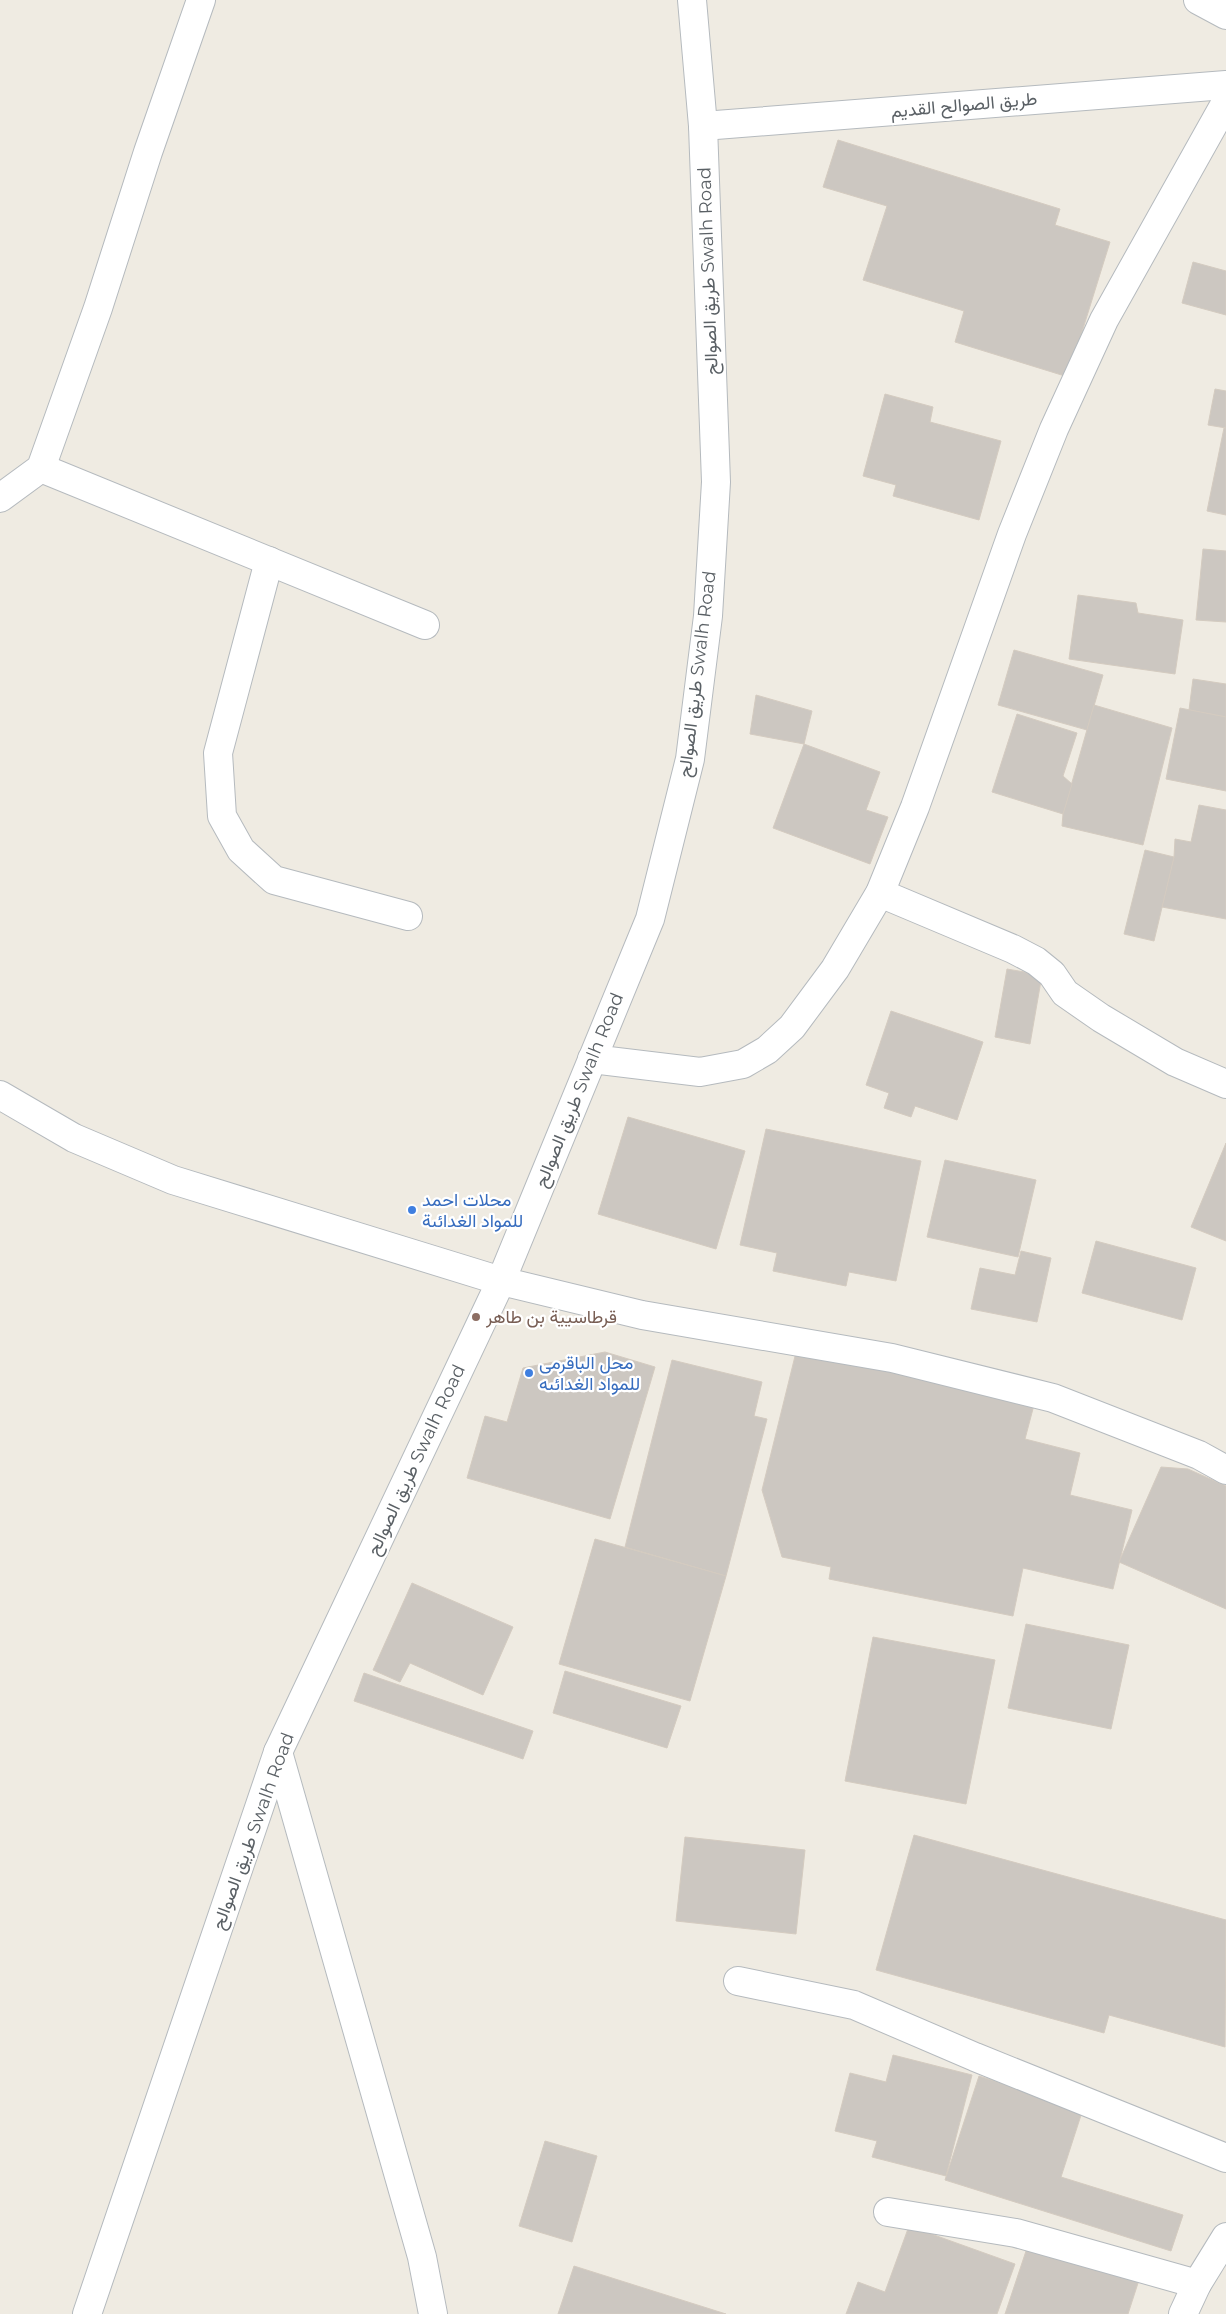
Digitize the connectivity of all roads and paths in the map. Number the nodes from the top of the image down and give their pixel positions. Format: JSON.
{"nodes":[{"id":1,"x":201,"y":0,"type":"edge"},
{"id":2,"x":692,"y":0,"type":"edge"},
{"id":3,"x":1198,"y":0,"type":"edge"},
{"id":4,"x":1226,"y":15,"type":"edge"},
{"id":5,"x":1226,"y":85,"type":"edge"},
{"id":6,"x":1226,"y":102,"type":"edge"},
{"id":7,"x":703,"y":126,"type":"junction"},
{"id":8,"x":41,"y":468,"type":"junction"},
{"id":9,"x":0,"y":498,"type":"edge"},
{"id":10,"x":269,"y":561,"type":"junction"},
{"id":11,"x":425,"y":625,"type":"dead end"},
{"id":12,"x":880,"y":894,"type":"junction"},
{"id":13,"x":408,"y":916,"type":"dead end"},
{"id":14,"x":592,"y":1059,"type":"junction"},
{"id":15,"x":1226,"y":1084,"type":"edge"},
{"id":16,"x":0,"y":1095,"type":"edge"},
{"id":17,"x":500,"y":1281,"type":"junction"},
{"id":18,"x":1226,"y":1470,"type":"edge"},
{"id":19,"x":278,"y":1752,"type":"junction"},
{"id":20,"x":738,"y":1981,"type":"dead end"},
{"id":21,"x":1226,"y":2158,"type":"edge"},
{"id":22,"x":888,"y":2212,"type":"dead end"},
{"id":23,"x":1226,"y":2237,"type":"edge"},
{"id":24,"x":1197,"y":2284,"type":"junction"},
{"id":25,"x":87,"y":2314,"type":"edge"},
{"id":26,"x":433,"y":2314,"type":"edge"},
{"id":27,"x":1183,"y":2314,"type":"edge"}],
"edges":[{"from":1,"to":8,"type":"street"},
{"from":2,"to":7,"type":"street","name":"طريق الصوالح Swalh Road"},
{"from":3,"to":4,"type":"street"},
{"from":5,"to":7,"type":"street","name":"طريق الصوالح القديم"},
{"from":6,"to":12,"type":"street"},
{"from":7,"to":14,"type":"street","name":"طريق الصوالح Swalh Road"},
{"from":8,"to":9,"type":"street"},
{"from":8,"to":10,"type":"street"},
{"from":10,"to":11,"type":"street"},
{"from":10,"to":13,"type":"street"},
{"from":12,"to":14,"type":"street"},
{"from":12,"to":15,"type":"street"},
{"from":14,"to":17,"type":"street","name":"طريق الصوالح Swalh Road"},
{"from":16,"to":17,"type":"street"},
{"from":17,"to":18,"type":"street"},
{"from":17,"to":19,"type":"street","name":"طريق الصوالح Swalh Road"},
{"from":19,"to":25,"type":"street","name":"طريق الصوالح Swalh Road"},
{"from":19,"to":26,"type":"street"},
{"from":20,"to":21,"type":"street"},
{"from":22,"to":24,"type":"street"},
{"from":23,"to":24,"type":"street"},
{"from":24,"to":27,"type":"street"}]}
